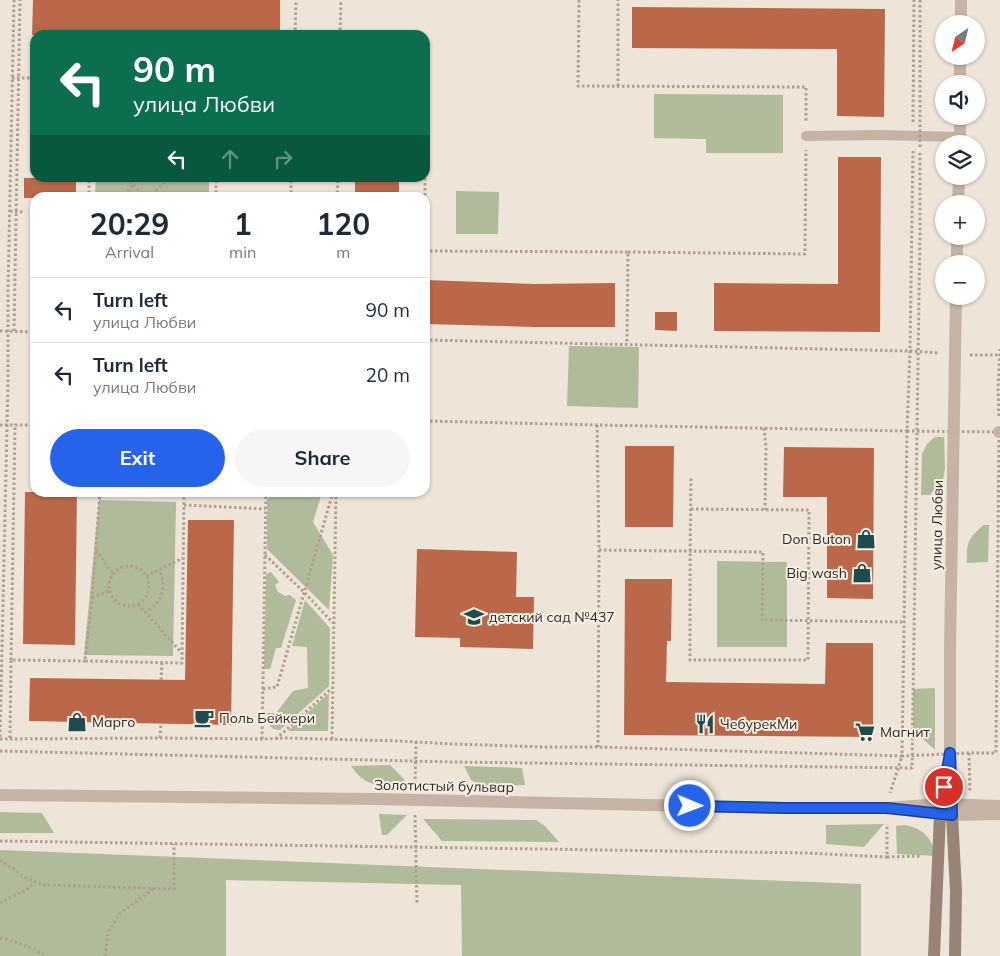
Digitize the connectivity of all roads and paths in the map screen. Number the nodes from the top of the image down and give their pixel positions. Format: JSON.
{"nodes":[{"id":1,"x":14,"y":0,"type":"edge"},
{"id":2,"x":20,"y":0,"type":"edge"},
{"id":3,"x":296,"y":0,"type":"edge"},
{"id":4,"x":341,"y":0,"type":"edge"},
{"id":5,"x":579,"y":0,"type":"edge"},
{"id":6,"x":618,"y":0,"type":"edge"},
{"id":7,"x":914,"y":0,"type":"edge"},
{"id":8,"x":920,"y":0,"type":"edge"},
{"id":9,"x":961,"y":0,"type":"edge"},
{"id":10,"x":961,"y":15,"type":"edge"},
{"id":11,"x":295,"y":30,"type":"edge"},
{"id":12,"x":340,"y":30,"type":"edge"},
{"id":13,"x":12,"y":78,"type":"junction"},
{"id":14,"x":19,"y":78,"type":"junction"},
{"id":15,"x":30,"y":78,"type":"edge"},
{"id":16,"x":618,"y":86,"type":"junction"},
{"id":17,"x":806,"y":136,"type":"junction"},
{"id":18,"x":913,"y":136,"type":"junction"},
{"id":19,"x":935,"y":138,"type":"edge"},
{"id":20,"x":131,"y":182,"type":"edge"},
{"id":21,"x":165,"y":182,"type":"edge"},
{"id":22,"x":133,"y":184,"type":"junction"},
{"id":23,"x":126,"y":192,"type":"edge"},
{"id":24,"x":141,"y":192,"type":"edge"},
{"id":25,"x":154,"y":192,"type":"edge"},
{"id":26,"x":10,"y":211,"type":"junction"},
{"id":27,"x":16,"y":211,"type":"junction"},
{"id":28,"x":24,"y":212,"type":"dead end"},
{"id":29,"x":430,"y":251,"type":"edge"},
{"id":30,"x":628,"y":252,"type":"junction"},
{"id":31,"x":956,"y":305,"type":"edge"},
{"id":32,"x":0,"y":331,"type":"edge"},
{"id":33,"x":8,"y":331,"type":"junction"},
{"id":34,"x":14,"y":331,"type":"junction"},
{"id":35,"x":30,"y":332,"type":"edge"},
{"id":36,"x":430,"y":340,"type":"edge"},
{"id":37,"x":627,"y":344,"type":"junction"},
{"id":38,"x":1000,"y":349,"type":"edge"},
{"id":39,"x":910,"y":351,"type":"junction"},
{"id":40,"x":430,"y":421,"type":"edge"},
{"id":41,"x":15,"y":424,"type":"junction"},
{"id":42,"x":0,"y":425,"type":"edge"},
{"id":43,"x":7,"y":425,"type":"junction"},
{"id":44,"x":30,"y":425,"type":"edge"},
{"id":45,"x":597,"y":426,"type":"junction"},
{"id":46,"x":764,"y":428,"type":"junction"},
{"id":47,"x":1000,"y":432,"type":"edge"},
{"id":48,"x":691,"y":477,"type":"dead end"},
{"id":49,"x":100,"y":497,"type":"edge"},
{"id":50,"x":184,"y":497,"type":"edge"},
{"id":51,"x":267,"y":497,"type":"edge"},
{"id":52,"x":333,"y":497,"type":"edge"},
{"id":53,"x":335,"y":497,"type":"edge"},
{"id":54,"x":184,"y":505,"type":"junction"},
{"id":55,"x":265,"y":508,"type":"junction"},
{"id":56,"x":691,"y":509,"type":"junction"},
{"id":57,"x":765,"y":510,"type":"junction"},
{"id":58,"x":95,"y":550,"type":"junction"},
{"id":59,"x":599,"y":550,"type":"junction"},
{"id":60,"x":691,"y":551,"type":"junction"},
{"id":61,"x":264,"y":555,"type":"junction"},
{"id":62,"x":183,"y":558,"type":"junction"},
{"id":63,"x":160,"y":570,"type":"junction"},
{"id":64,"x":113,"y":574,"type":"junction"},
{"id":65,"x":146,"y":576,"type":"junction"},
{"id":66,"x":109,"y":591,"type":"junction"},
{"id":67,"x":304,"y":592,"type":"junction"},
{"id":68,"x":92,"y":598,"type":"junction"},
{"id":69,"x":138,"y":604,"type":"junction"},
{"id":70,"x":145,"y":613,"type":"junction"},
{"id":71,"x":808,"y":621,"type":"junction"},
{"id":72,"x":334,"y":623,"type":"junction"},
{"id":73,"x":182,"y":653,"type":"junction"},
{"id":74,"x":12,"y":660,"type":"junction"},
{"id":75,"x":84,"y":661,"type":"junction"},
{"id":76,"x":162,"y":662,"type":"junction"},
{"id":77,"x":162,"y":680,"type":"dead end"},
{"id":78,"x":333,"y":687,"type":"junction"},
{"id":79,"x":263,"y":689,"type":"junction"},
{"id":80,"x":161,"y":724,"type":"dead end"},
{"id":81,"x":0,"y":738,"type":"edge"},
{"id":82,"x":10,"y":738,"type":"junction"},
{"id":83,"x":160,"y":738,"type":"junction"},
{"id":84,"x":262,"y":739,"type":"junction"},
{"id":85,"x":276,"y":739,"type":"junction"},
{"id":86,"x":332,"y":739,"type":"junction"},
{"id":87,"x":416,"y":742,"type":"junction"},
{"id":88,"x":598,"y":747,"type":"junction"},
{"id":89,"x":0,"y":751,"type":"edge"},
{"id":90,"x":950,"y":753,"type":"junction"},
{"id":91,"x":912,"y":755,"type":"junction"},
{"id":92,"x":902,"y":756,"type":"junction"},
{"id":93,"x":416,"y":761,"type":"junction"},
{"id":94,"x":898,"y":768,"type":"junction"},
{"id":95,"x":0,"y":795,"type":"edge"},
{"id":96,"x":415,"y":800,"type":"junction"},
{"id":97,"x":1000,"y":806,"type":"edge"},
{"id":98,"x":887,"y":808,"type":"junction"},
{"id":99,"x":946,"y":809,"type":"junction"},
{"id":100,"x":1000,"y":814,"type":"edge"},
{"id":101,"x":0,"y":841,"type":"edge"},
{"id":102,"x":174,"y":844,"type":"junction"},
{"id":103,"x":415,"y":848,"type":"junction"},
{"id":104,"x":0,"y":860,"type":"edge"},
{"id":105,"x":35,"y":882,"type":"junction"},
{"id":106,"x":155,"y":888,"type":"junction"},
{"id":107,"x":0,"y":903,"type":"edge"},
{"id":108,"x":417,"y":904,"type":"dead end"},
{"id":109,"x":0,"y":938,"type":"edge"},
{"id":110,"x":46,"y":956,"type":"edge"},
{"id":111,"x":105,"y":956,"type":"edge"},
{"id":112,"x":934,"y":956,"type":"edge"},
{"id":113,"x":955,"y":956,"type":"edge"}],
"edges":[{"from":1,"to":13,"type":"path"},
{"from":2,"to":14,"type":"path"},
{"from":3,"to":11,"type":"path"},
{"from":4,"to":12,"type":"path"},
{"from":5,"to":16,"type":"path"},
{"from":6,"to":16,"type":"path"},
{"from":7,"to":18,"type":"path"},
{"from":8,"to":91,"type":"path","bridge":true},
{"from":9,"to":10,"type":"street"},
{"from":13,"to":14,"type":"path"},
{"from":13,"to":26,"type":"path"},
{"from":14,"to":15,"type":"path"},
{"from":14,"to":27,"type":"path"},
{"from":16,"to":17,"type":"path"},
{"from":17,"to":18,"type":"lane"},
{"from":17,"to":30,"type":"path"},
{"from":18,"to":19,"type":"lane"},
{"from":18,"to":39,"type":"path"},
{"from":20,"to":22,"type":"path"},
{"from":21,"to":25,"type":"path"},
{"from":22,"to":23,"type":"path"},
{"from":22,"to":24,"type":"path"},
{"from":26,"to":27,"type":"path"},
{"from":26,"to":33,"type":"path"},
{"from":27,"to":28,"type":"path"},
{"from":27,"to":34,"type":"path"},
{"from":29,"to":30,"type":"path"},
{"from":30,"to":37,"type":"path"},
{"from":31,"to":90,"type":"street","name":"улица Любви"},
{"from":32,"to":33,"type":"path"},
{"from":33,"to":34,"type":"path"},
{"from":33,"to":43,"type":"path"},
{"from":34,"to":35,"type":"path"},
{"from":36,"to":37,"type":"path"},
{"from":37,"to":39,"type":"path"},
{"from":38,"to":47,"type":"path"},
{"from":39,"to":46,"type":"path"},
{"from":40,"to":45,"type":"path"},
{"from":41,"to":43,"type":"path"},
{"from":41,"to":44,"type":"path"},
{"from":41,"to":74,"type":"path"},
{"from":42,"to":43,"type":"path"},
{"from":43,"to":81,"type":"path"},
{"from":45,"to":46,"type":"path"},
{"from":45,"to":59,"type":"path"},
{"from":46,"to":57,"type":"path"},
{"from":48,"to":56,"type":"path"},
{"from":49,"to":58,"type":"path"},
{"from":50,"to":54,"type":"path"},
{"from":51,"to":55,"type":"path"},
{"from":52,"to":67,"type":"path"},
{"from":53,"to":72,"type":"path"},
{"from":54,"to":55,"type":"path"},
{"from":54,"to":62,"type":"path"},
{"from":55,"to":61,"type":"path"},
{"from":56,"to":57,"type":"path"},
{"from":56,"to":60,"type":"path"},
{"from":57,"to":71,"type":"path"},
{"from":58,"to":64,"type":"path"},
{"from":58,"to":68,"type":"path"},
{"from":59,"to":60,"type":"path"},
{"from":59,"to":88,"type":"path"},
{"from":60,"to":71,"type":"path"},
{"from":60,"to":71,"type":"path"},
{"from":61,"to":67,"type":"path"},
{"from":61,"to":79,"type":"path"},
{"from":62,"to":63,"type":"path"},
{"from":62,"to":73,"type":"path"},
{"from":63,"to":65,"type":"path"},
{"from":63,"to":70,"type":"path"},
{"from":64,"to":65,"type":"path"},
{"from":64,"to":66,"type":"path"},
{"from":65,"to":69,"type":"path"},
{"from":66,"to":68,"type":"path"},
{"from":66,"to":69,"type":"path"},
{"from":67,"to":72,"type":"path"},
{"from":67,"to":79,"type":"path"},
{"from":68,"to":75,"type":"path"},
{"from":69,"to":70,"type":"path"},
{"from":70,"to":73,"type":"path"},
{"from":71,"to":92,"type":"path"},
{"from":72,"to":78,"type":"path"},
{"from":73,"to":76,"type":"path"},
{"from":74,"to":75,"type":"path"},
{"from":74,"to":82,"type":"path"},
{"from":75,"to":76,"type":"path"},
{"from":76,"to":77,"type":"path"},
{"from":78,"to":85,"type":"path"},
{"from":78,"to":86,"type":"path"},
{"from":79,"to":84,"type":"path"},
{"from":80,"to":83,"type":"path"},
{"from":81,"to":82,"type":"path"},
{"from":82,"to":83,"type":"path"},
{"from":83,"to":84,"type":"path"},
{"from":84,"to":85,"type":"path"},
{"from":85,"to":86,"type":"path"},
{"from":86,"to":87,"type":"path"},
{"from":87,"to":88,"type":"path"},
{"from":87,"to":93,"type":"path"},
{"from":88,"to":92,"type":"path"},
{"from":89,"to":93,"type":"path"},
{"from":90,"to":91,"type":"path"},
{"from":90,"to":99,"type":"street","name":"улица Любви"},
{"from":91,"to":92,"type":"path"},
{"from":91,"to":94,"type":"path"},
{"from":92,"to":94,"type":"path"},
{"from":93,"to":94,"type":"path"},
{"from":93,"to":96,"type":"path"},
{"from":94,"to":98,"type":"path"},
{"from":95,"to":96,"type":"street","name":"Золотистый бульвар"},
{"from":96,"to":98,"type":"street","name":"Золотистый бульвар"},
{"from":96,"to":103,"type":"path"},
{"from":97,"to":99,"type":"street","name":"Золотистый бульвар"},
{"from":98,"to":99,"type":"street","name":"Золотистый бульвар"},
{"from":98,"to":103,"type":"path"},
{"from":99,"to":100,"type":"street","name":"Золотистый бульвар"},
{"from":99,"to":112,"type":"street"},
{"from":99,"to":113,"type":"street"},
{"from":101,"to":102,"type":"path"},
{"from":102,"to":103,"type":"path"},
{"from":102,"to":106,"type":"path"},
{"from":103,"to":108,"type":"path"},
{"from":104,"to":105,"type":"path"},
{"from":105,"to":106,"type":"path"},
{"from":105,"to":107,"type":"path"},
{"from":106,"to":111,"type":"path"},
{"from":109,"to":110,"type":"path"}]}
